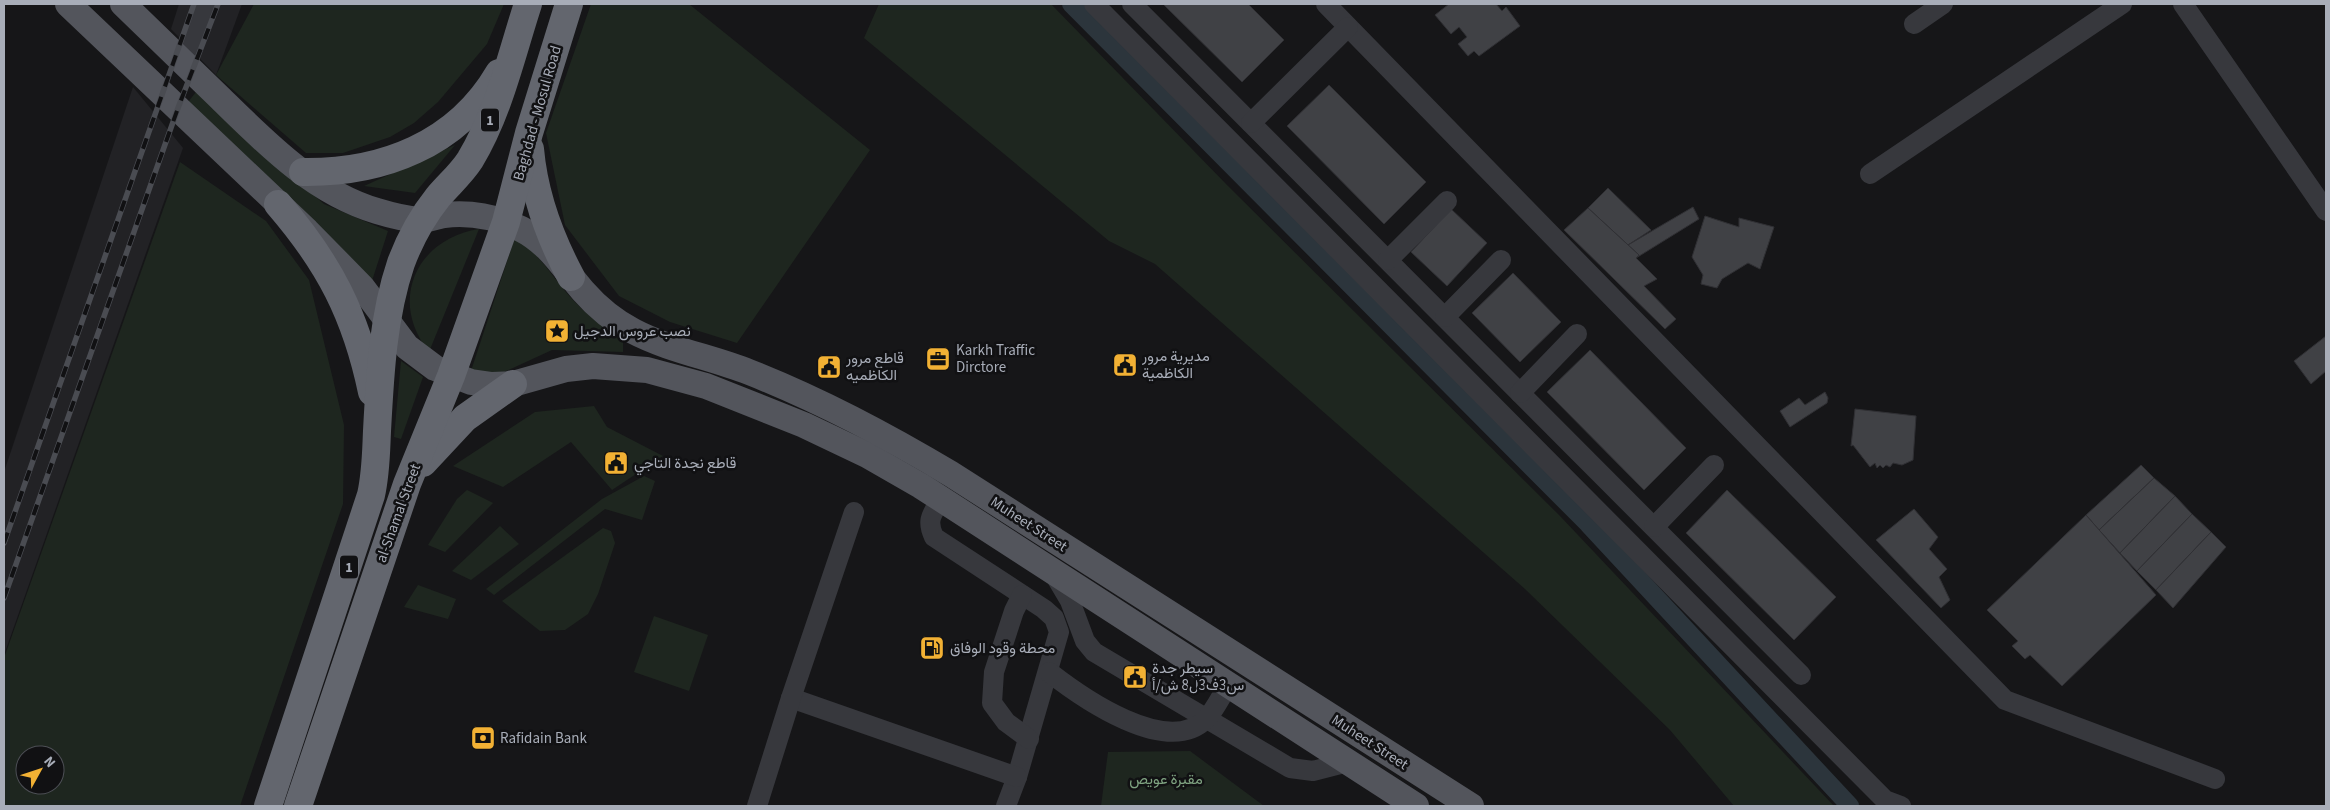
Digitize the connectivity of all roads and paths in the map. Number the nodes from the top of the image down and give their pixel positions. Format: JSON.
{"nodes":[{"id":1,"x":68,"y":4,"type":"edge"},
{"id":2,"x":123,"y":4,"type":"edge"},
{"id":3,"x":207,"y":4,"type":"edge"},
{"id":4,"x":569,"y":4,"type":"edge"},
{"id":5,"x":1094,"y":4,"type":"edge"},
{"id":6,"x":1132,"y":4,"type":"edge"},
{"id":7,"x":1326,"y":4,"type":"edge"},
{"id":8,"x":1943,"y":4,"type":"edge"},
{"id":9,"x":2122,"y":4,"type":"edge"},
{"id":10,"x":2183,"y":4,"type":"edge"},
{"id":11,"x":524,"y":14,"type":"edge"},
{"id":12,"x":1914,"y":24,"type":"dead end"},
{"id":13,"x":1348,"y":27,"type":"junction"},
{"id":14,"x":179,"y":58,"type":"junction"},
{"id":15,"x":146,"y":76,"type":"junction"},
{"id":16,"x":207,"y":85,"type":"junction"},
{"id":17,"x":179,"y":109,"type":"junction"},
{"id":18,"x":1252,"y":123,"type":"junction"},
{"id":19,"x":529,"y":133,"type":"junction"},
{"id":20,"x":303,"y":172,"type":"junction"},
{"id":21,"x":1870,"y":174,"type":"dead end"},
{"id":22,"x":1447,"y":201,"type":"dead end"},
{"id":23,"x":278,"y":204,"type":"junction"},
{"id":24,"x":2326,"y":211,"type":"edge"},
{"id":25,"x":422,"y":220,"type":"junction"},
{"id":26,"x":506,"y":222,"type":"junction"},
{"id":27,"x":1388,"y":260,"type":"junction"},
{"id":28,"x":1501,"y":260,"type":"dead end"},
{"id":29,"x":572,"y":277,"type":"junction"},
{"id":30,"x":1444,"y":317,"type":"junction"},
{"id":31,"x":386,"y":319,"type":"junction"},
{"id":32,"x":1577,"y":334,"type":"dead end"},
{"id":33,"x":451,"y":376,"type":"junction"},
{"id":34,"x":513,"y":384,"type":"junction"},
{"id":35,"x":1520,"y":393,"type":"junction"},
{"id":36,"x":377,"y":432,"type":"junction"},
{"id":37,"x":1714,"y":465,"type":"dead end"},
{"id":38,"x":407,"y":484,"type":"junction"},
{"id":39,"x":941,"y":499,"type":"junction"},
{"id":40,"x":854,"y":512,"type":"dead end"},
{"id":41,"x":1654,"y":527,"type":"junction"},
{"id":42,"x":1052,"y":570,"type":"junction"},
{"id":43,"x":1022,"y":595,"type":"junction"},
{"id":44,"x":1206,"y":637,"type":"junction"},
{"id":45,"x":1233,"y":654,"type":"junction"},
{"id":46,"x":1188,"y":658,"type":"junction"},
{"id":47,"x":1049,"y":672,"type":"junction"},
{"id":48,"x":1801,"y":675,"type":"dead end"},
{"id":49,"x":1225,"y":681,"type":"junction"},
{"id":50,"x":791,"y":698,"type":"junction"},
{"id":51,"x":1206,"y":719,"type":"junction"},
{"id":52,"x":1029,"y":739,"type":"junction"},
{"id":53,"x":1348,"y":762,"type":"junction"},
{"id":54,"x":1017,"y":777,"type":"junction"},
{"id":55,"x":2215,"y":779,"type":"dead end"},
{"id":56,"x":1408,"y":802,"type":"edge"},
{"id":57,"x":268,"y":806,"type":"edge"},
{"id":58,"x":298,"y":806,"type":"edge"},
{"id":59,"x":757,"y":806,"type":"edge"},
{"id":60,"x":1006,"y":806,"type":"edge"},
{"id":61,"x":1471,"y":806,"type":"edge"},
{"id":62,"x":1902,"y":806,"type":"edge"}],
"edges":[{"from":1,"to":15,"type":"main road","name":"Muheet Street"},
{"from":2,"to":14,"type":"main road"},
{"from":3,"to":14,"type":"street"},
{"from":4,"to":19,"type":"highway","name":"Baghdad - Mosul Road","number":"1"},
{"from":5,"to":62,"type":"street"},
{"from":6,"to":18,"type":"street"},
{"from":7,"to":13,"type":"street"},
{"from":8,"to":12,"type":"street"},
{"from":9,"to":21,"type":"street"},
{"from":10,"to":24,"type":"street"},
{"from":11,"to":20,"type":"highway"},
{"from":11,"to":25,"type":"highway","number":"1"},
{"from":13,"to":18,"type":"street"},
{"from":13,"to":55,"type":"street"},
{"from":14,"to":15,"type":"main road"},
{"from":14,"to":16,"type":"main road"},
{"from":14,"to":17,"type":"main road"},
{"from":15,"to":17,"type":"main road","name":"Muheet Street"},
{"from":16,"to":17,"type":"main road"},
{"from":16,"to":20,"type":"main road"},
{"from":17,"to":23,"type":"main road","name":"Muheet Street"},
{"from":18,"to":27,"type":"street"},
{"from":19,"to":26,"type":"highway","name":"Baghdad - Mosul Road","number":"1"},
{"from":19,"to":29,"type":"highway"},
{"from":20,"to":25,"type":"main road"},
{"from":22,"to":27,"type":"street"},
{"from":23,"to":31,"type":"main road","name":"Muheet Street"},
{"from":23,"to":36,"type":"highway"},
{"from":25,"to":26,"type":"main road","name":"Muheet Street"},
{"from":25,"to":31,"type":"highway","name":"al-Shamal Street","number":"1"},
{"from":26,"to":29,"type":"main road","name":"Muheet Street"},
{"from":26,"to":33,"type":"highway","name":"al-Shamal Street","number":"1"},
{"from":27,"to":30,"type":"street"},
{"from":28,"to":30,"type":"street"},
{"from":29,"to":44,"type":"main road","name":"Muheet Street"},
{"from":30,"to":35,"type":"street"},
{"from":31,"to":33,"type":"main road","name":"Muheet Street"},
{"from":31,"to":36,"type":"highway","name":"al-Shamal Street","number":"1"},
{"from":32,"to":35,"type":"street"},
{"from":33,"to":34,"type":"main road","name":"Muheet Street"},
{"from":33,"to":38,"type":"highway","name":"al-Shamal Street","number":"1"},
{"from":34,"to":38,"type":"highway"},
{"from":34,"to":39,"type":"main road","name":"Muheet Street"},
{"from":35,"to":41,"type":"street"},
{"from":36,"to":57,"type":"highway","name":"al-Shamal Street","number":"1"},
{"from":37,"to":41,"type":"street"},
{"from":38,"to":58,"type":"highway","name":"al-Shamal Street","number":"1"},
{"from":39,"to":42,"type":"main road","name":"Muheet Street"},
{"from":39,"to":43,"type":"street"},
{"from":40,"to":50,"type":"street"},
{"from":41,"to":48,"type":"street"},
{"from":42,"to":46,"type":"main road","name":"Muheet Street"},
{"from":42,"to":51,"type":"street"},
{"from":43,"to":47,"type":"street"},
{"from":43,"to":52,"type":"street"},
{"from":44,"to":45,"type":"main road","name":"Muheet Street"},
{"from":44,"to":46,"type":"main road"},
{"from":45,"to":49,"type":"main road"},
{"from":45,"to":61,"type":"main road","name":"Muheet Street"},
{"from":46,"to":49,"type":"main road","name":"Muheet Street"},
{"from":47,"to":51,"type":"street"},
{"from":47,"to":52,"type":"street"},
{"from":49,"to":51,"type":"street"},
{"from":49,"to":53,"type":"main road","name":"Muheet Street"},
{"from":50,"to":54,"type":"street"},
{"from":50,"to":59,"type":"street"},
{"from":51,"to":53,"type":"street"},
{"from":52,"to":54,"type":"street"},
{"from":53,"to":56,"type":"main road","name":"Muheet Street"},
{"from":54,"to":60,"type":"street"}]}
